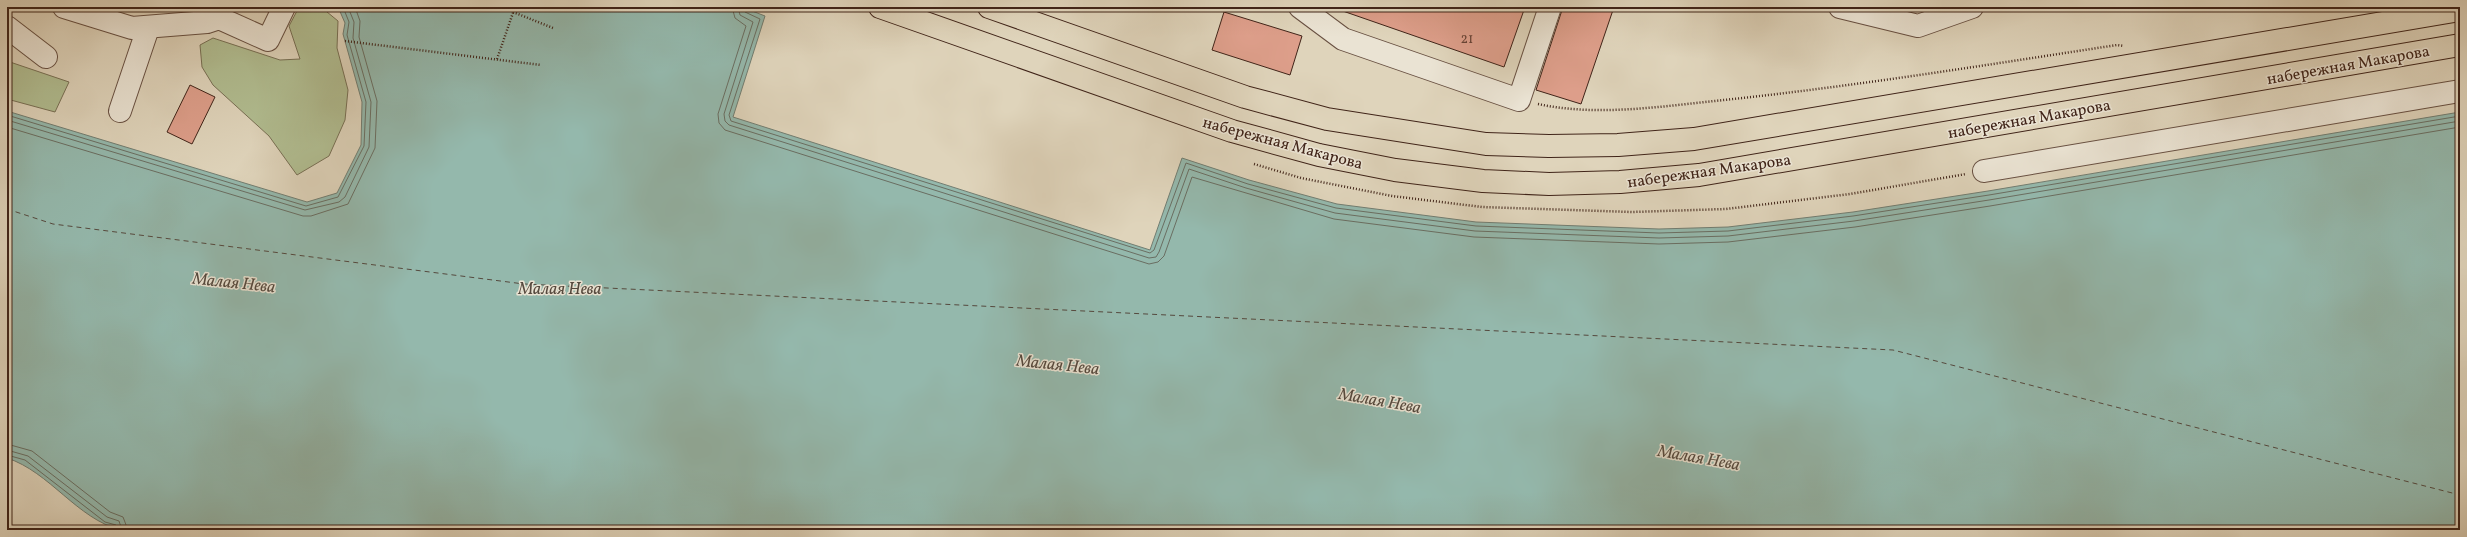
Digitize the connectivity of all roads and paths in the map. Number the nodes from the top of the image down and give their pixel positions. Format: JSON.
{"nodes":[{"id":1,"x":64,"y":7,"type":"edge"},
{"id":2,"x":284,"y":7,"type":"edge"},
{"id":3,"x":515,"y":7,"type":"edge"},
{"id":4,"x":880,"y":7,"type":"edge"},
{"id":5,"x":989,"y":7,"type":"edge"},
{"id":6,"x":1300,"y":7,"type":"edge"},
{"id":7,"x":1550,"y":7,"type":"edge"},
{"id":8,"x":1840,"y":7,"type":"edge"},
{"id":9,"x":1972,"y":7,"type":"edge"},
{"id":10,"x":2460,"y":10,"type":"edge"},
{"id":11,"x":513,"y":12,"type":"junction"},
{"id":12,"x":7,"y":27,"type":"edge"},
{"id":13,"x":148,"y":28,"type":"junction"},
{"id":14,"x":553,"y":28,"type":"dead end"},
{"id":15,"x":345,"y":41,"type":"dead end"},
{"id":16,"x":2460,"y":44,"type":"edge"},
{"id":17,"x":2131,"y":47,"type":"dead end"},
{"id":18,"x":46,"y":57,"type":"dead end"},
{"id":19,"x":497,"y":59,"type":"junction"},
{"id":20,"x":541,"y":65,"type":"dead end"},
{"id":21,"x":2460,"y":91,"type":"edge"},
{"id":22,"x":1519,"y":100,"type":"junction"},
{"id":23,"x":120,"y":111,"type":"dead end"},
{"id":24,"x":1984,"y":171,"type":"dead end"},
{"id":25,"x":7,"y":527,"type":"edge"},
{"id":26,"x":14,"y":530,"type":"edge"}],
"edges":[{"from":1,"to":13,"type":"lane"},
{"from":2,"to":13,"type":"lane"},
{"from":3,"to":11,"type":"path"},
{"from":4,"to":16,"type":"main road","name":"набережная Макарова"},
{"from":5,"to":10,"type":"main road","name":"набережная Макарова"},
{"from":6,"to":22,"type":"lane"},
{"from":7,"to":22,"type":"lane"},
{"from":8,"to":9,"type":"lane"},
{"from":11,"to":14,"type":"path"},
{"from":11,"to":19,"type":"path"},
{"from":12,"to":18,"type":"lane"},
{"from":13,"to":23,"type":"lane"},
{"from":15,"to":19,"type":"path"},
{"from":17,"to":22,"type":"path"},
{"from":19,"to":20,"type":"path"},
{"from":21,"to":24,"type":"lane"},
{"from":25,"to":26,"type":"path"}]}
